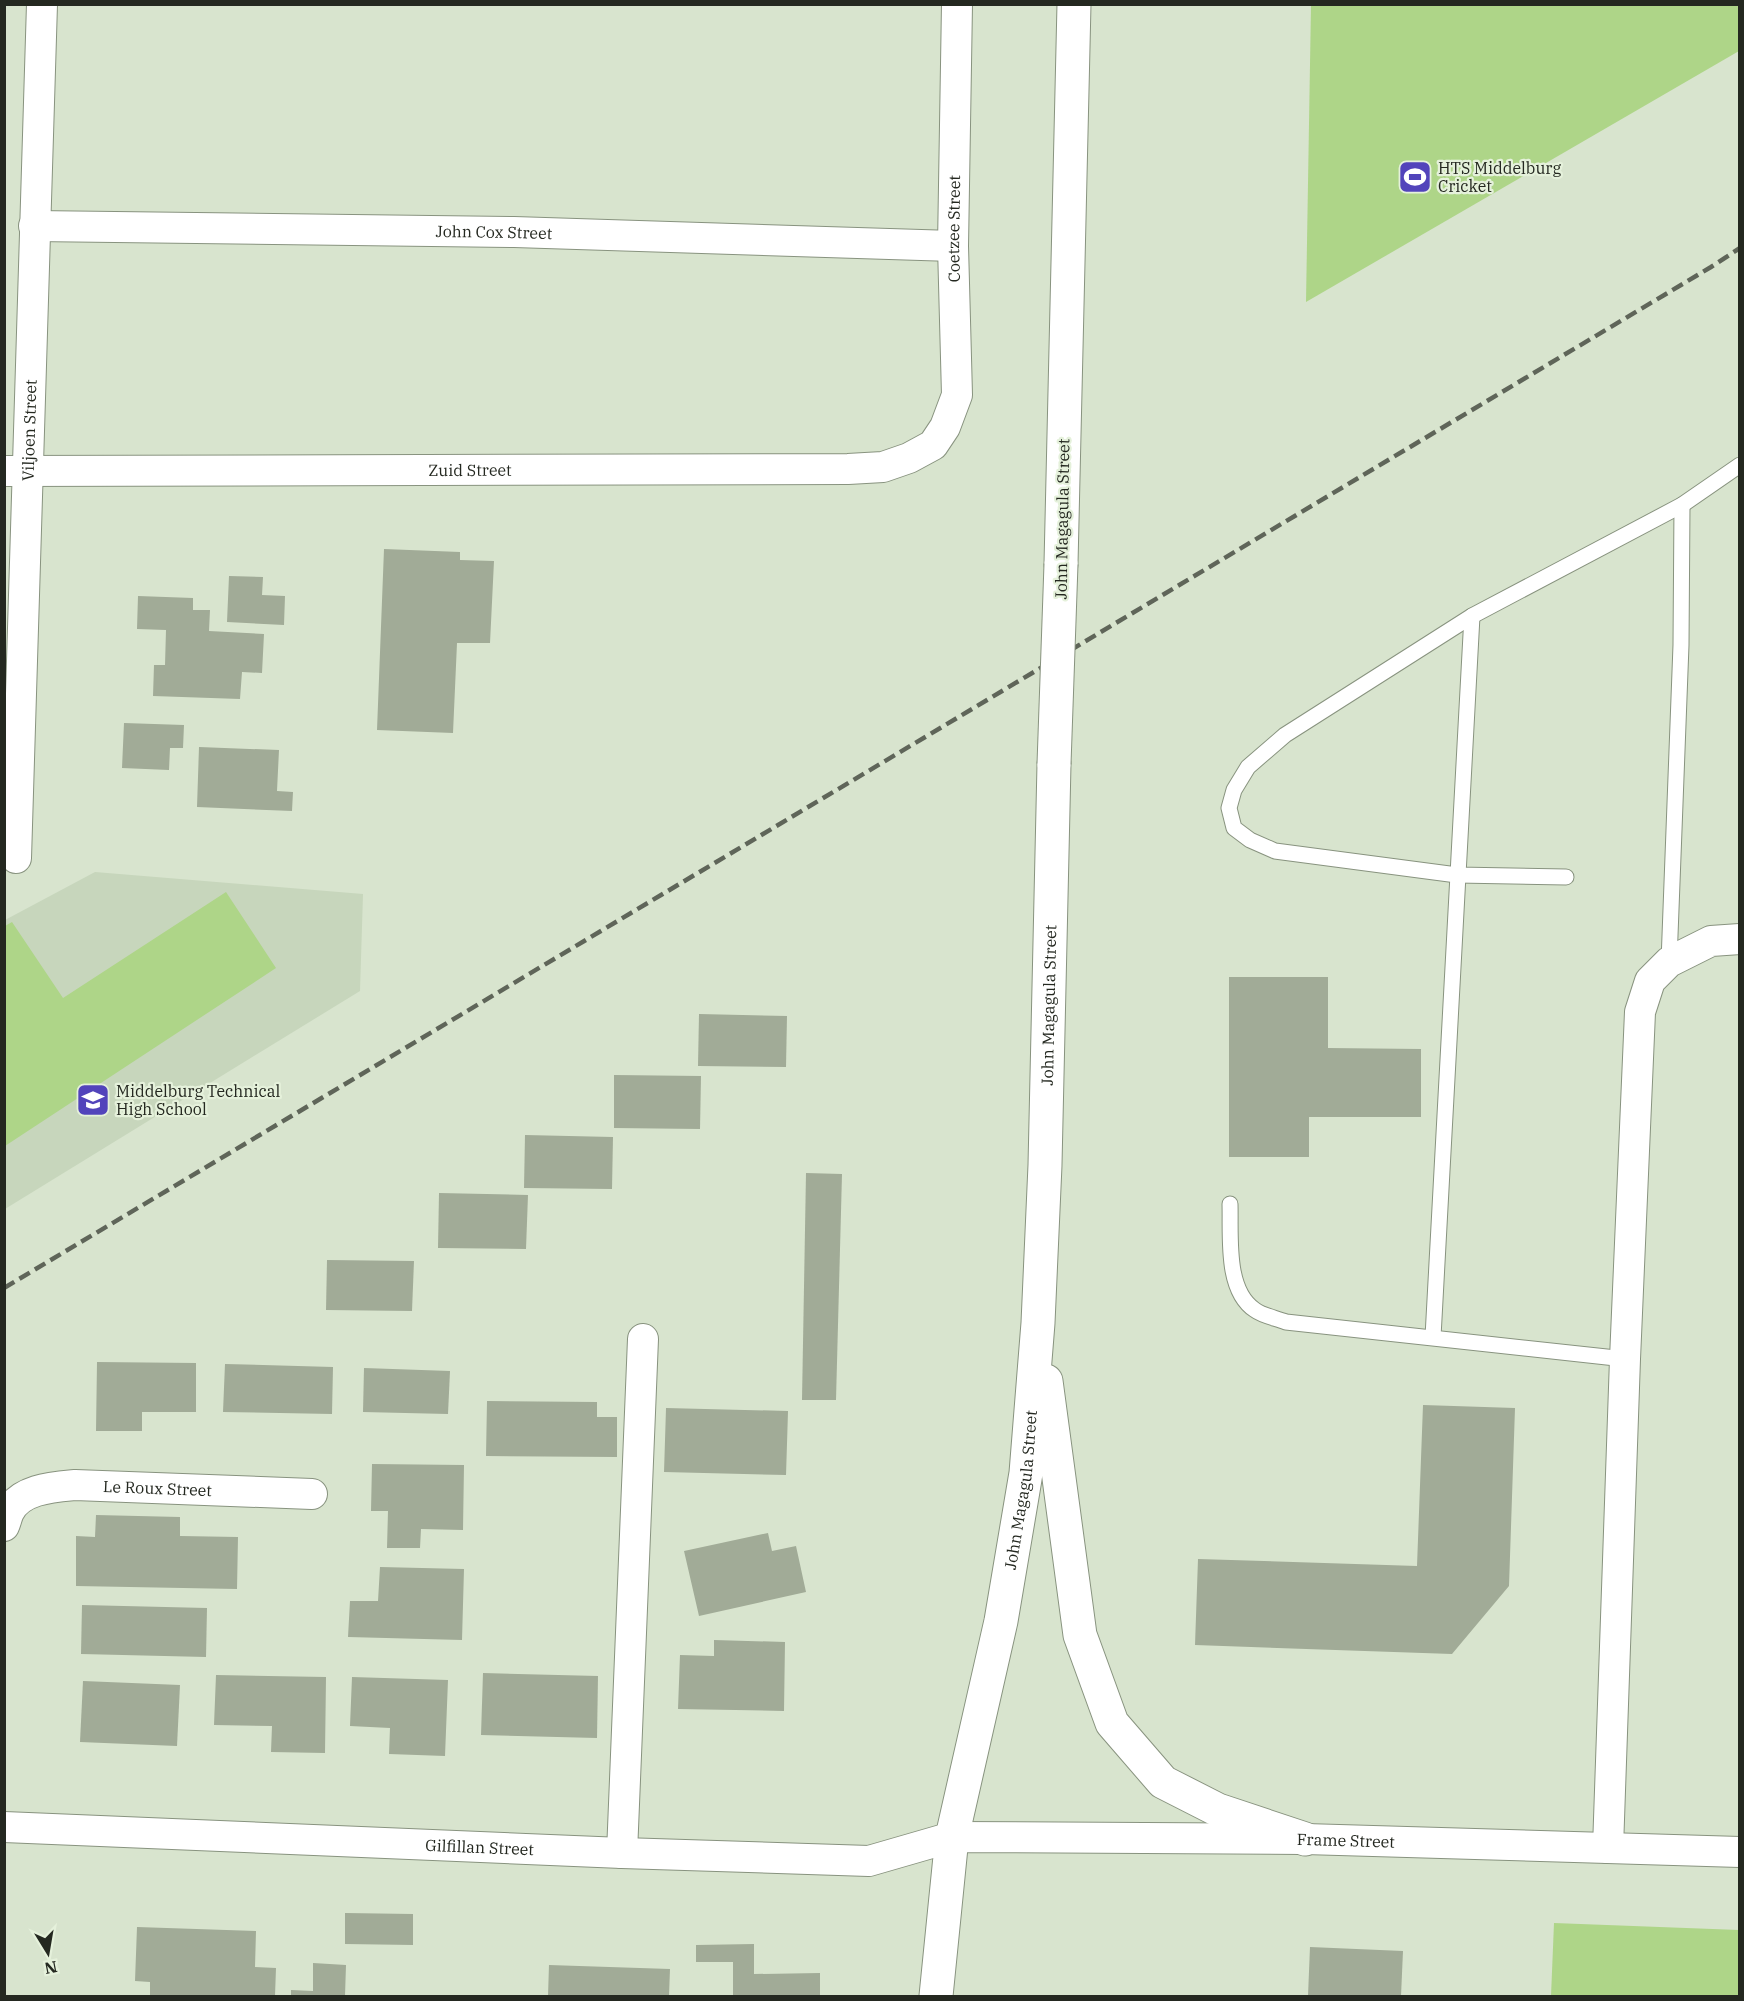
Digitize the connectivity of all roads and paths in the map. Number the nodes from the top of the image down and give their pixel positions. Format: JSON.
{"nodes":[{"id":1,"x":42,"y":4,"type":"edge"},
{"id":2,"x":957,"y":4,"type":"edge"},
{"id":3,"x":1074,"y":4,"type":"edge"},
{"id":4,"x":34,"y":226,"type":"junction"},
{"id":5,"x":953,"y":246,"type":"junction"},
{"id":6,"x":933,"y":446,"type":"joint"},
{"id":7,"x":1740,"y":465,"type":"edge"},
{"id":8,"x":17,"y":471,"type":"edge"},
{"id":9,"x":1682,"y":505,"type":"junction"},
{"id":10,"x":1472,"y":616,"type":"junction"},
{"id":11,"x":16,"y":858,"type":"dead end"},
{"id":12,"x":1457,"y":875,"type":"junction"},
{"id":13,"x":1566,"y":877,"type":"dead end"},
{"id":14,"x":1740,"y":939,"type":"edge"},
{"id":15,"x":1669,"y":962,"type":"junction"},
{"id":16,"x":1230,"y":1204,"type":"dead end"},
{"id":17,"x":1038,"y":1323,"type":"junction"},
{"id":18,"x":1433,"y":1337,"type":"junction"},
{"id":19,"x":643,"y":1339,"type":"dead end"},
{"id":20,"x":1625,"y":1359,"type":"junction"},
{"id":21,"x":312,"y":1494,"type":"dead end"},
{"id":22,"x":7,"y":1518,"type":"edge"},
{"id":23,"x":4,"y":1827,"type":"edge"},
{"id":24,"x":952,"y":1837,"type":"junction"},
{"id":25,"x":1305,"y":1839,"type":"junction"},
{"id":26,"x":1608,"y":1848,"type":"junction"},
{"id":27,"x":1740,"y":1852,"type":"edge"},
{"id":28,"x":622,"y":1853,"type":"junction"},
{"id":29,"x":936,"y":1996,"type":"edge"}],
"edges":[{"from":1,"to":4,"type":"street","name":"Viljoen Street"},
{"from":2,"to":5,"type":"street","name":"Coetzee Street"},
{"from":3,"to":17,"type":"street","name":"John Magagula Street","bridge":true},
{"from":4,"to":5,"type":"street","name":"John Cox Street"},
{"from":4,"to":8,"type":"street","name":"Viljoen Street"},
{"from":5,"to":6,"type":"street","name":"Coetzee Street"},
{"from":6,"to":8,"type":"street","name":"Zuid Street"},
{"from":7,"to":9,"type":"lane"},
{"from":8,"to":11,"type":"street","name":"Viljoen Street"},
{"from":9,"to":10,"type":"lane"},
{"from":9,"to":15,"type":"lane"},
{"from":10,"to":12,"type":"lane"},
{"from":10,"to":12,"type":"lane"},
{"from":12,"to":13,"type":"lane"},
{"from":12,"to":18,"type":"lane"},
{"from":14,"to":15,"type":"street"},
{"from":15,"to":20,"type":"street"},
{"from":16,"to":18,"type":"lane"},
{"from":17,"to":24,"type":"street","name":"John Magagula Street"},
{"from":17,"to":25,"type":"street"},
{"from":18,"to":20,"type":"lane"},
{"from":19,"to":28,"type":"street"},
{"from":20,"to":26,"type":"street"},
{"from":21,"to":22,"type":"street","name":"Le Roux Street"},
{"from":23,"to":28,"type":"street","name":"Gilfillan Street"},
{"from":24,"to":25,"type":"street","name":"Frame Street"},
{"from":24,"to":28,"type":"street","name":"Gilfillan Street"},
{"from":24,"to":29,"type":"street","name":"John Magagula Street"},
{"from":25,"to":26,"type":"street","name":"Frame Street"},
{"from":26,"to":27,"type":"street","name":"Frame Street"}]}
